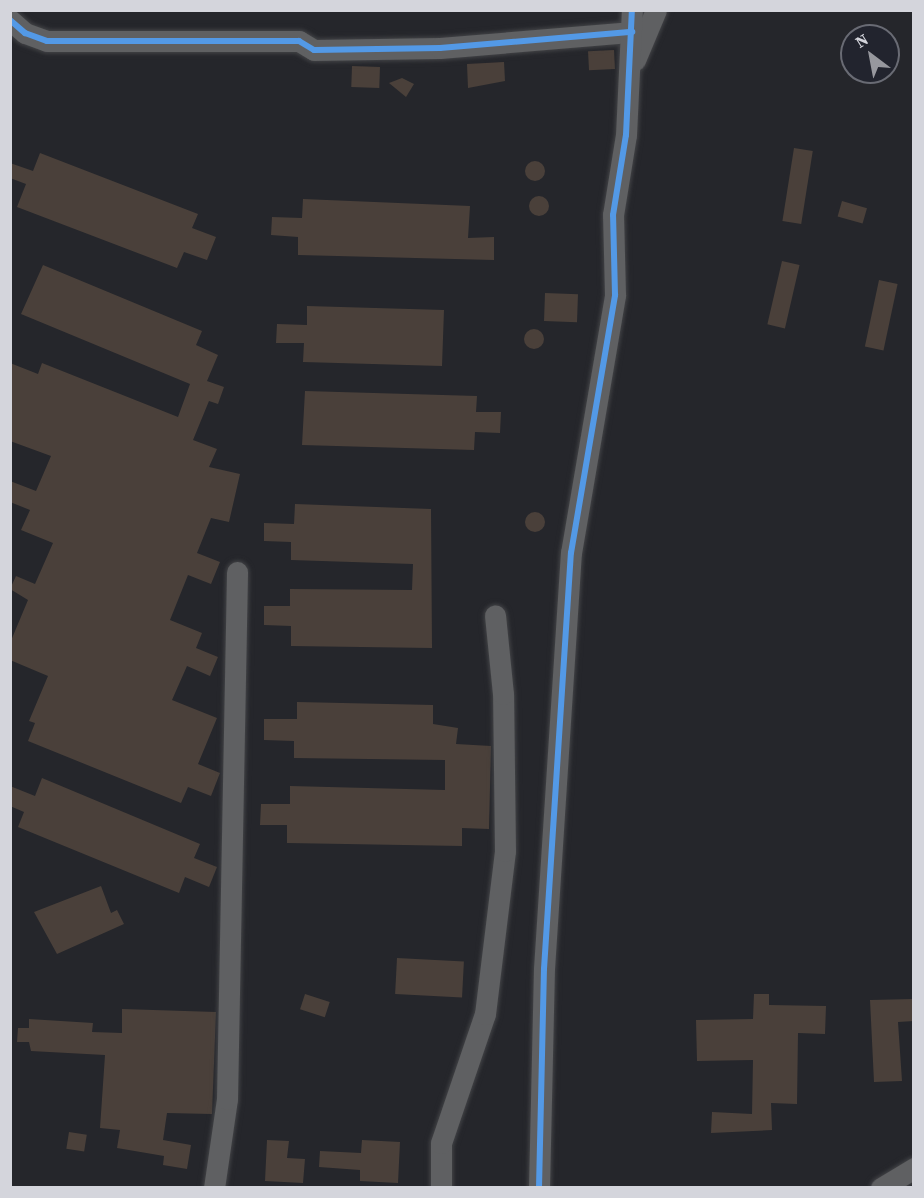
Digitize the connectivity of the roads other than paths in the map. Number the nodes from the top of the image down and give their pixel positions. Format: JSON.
{"nodes":[{"id":1,"x":632,"y":10,"type":"edge"},
{"id":2,"x":656,"y":10,"type":"edge"},
{"id":3,"x":10,"y":20,"type":"edge"},
{"id":4,"x":632,"y":32,"type":"junction"},
{"id":5,"x":630,"y":72,"type":"junction"},
{"id":6,"x":237,"y":572,"type":"dead end"},
{"id":7,"x":495,"y":615,"type":"dead end"},
{"id":8,"x":914,"y":1168,"type":"edge"},
{"id":9,"x":214,"y":1188,"type":"edge"},
{"id":10,"x":441,"y":1188,"type":"edge"},
{"id":11,"x":539,"y":1188,"type":"edge"},
{"id":12,"x":881,"y":1188,"type":"edge"}],
"edges":[{"from":1,"to":4,"type":"street"},
{"from":2,"to":5,"type":"street"},
{"from":3,"to":4,"type":"street"},
{"from":4,"to":5,"type":"street"},
{"from":5,"to":11,"type":"street"},
{"from":6,"to":9,"type":"street"},
{"from":7,"to":10,"type":"street"},
{"from":8,"to":12,"type":"street"}]}
